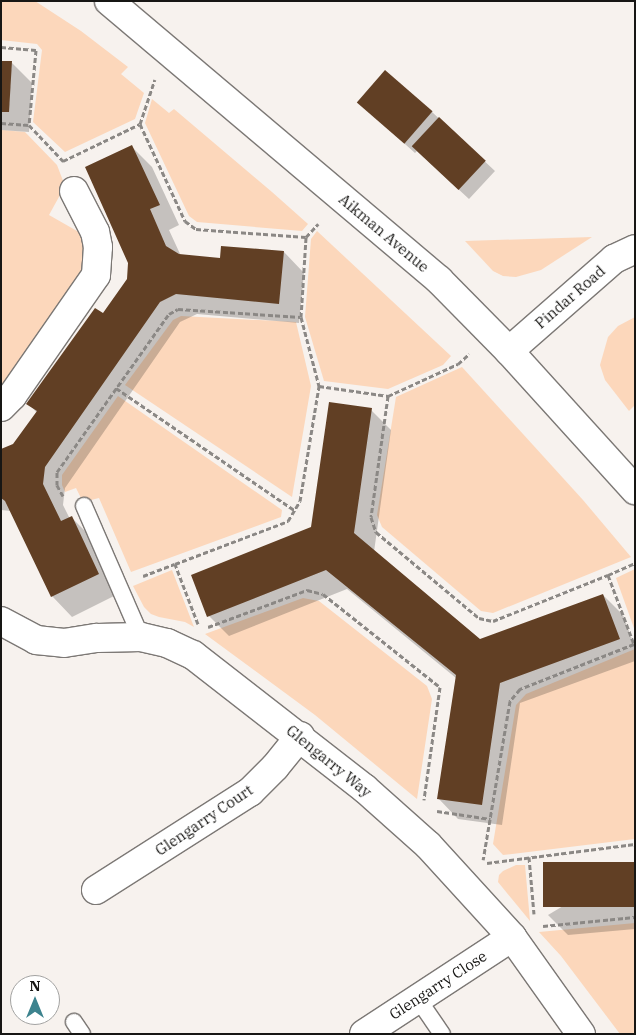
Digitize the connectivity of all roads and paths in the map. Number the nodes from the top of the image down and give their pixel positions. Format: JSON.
{"nodes":[{"id":1,"x":109,"y":1,"type":"edge"},
{"id":2,"x":1,"y":47,"type":"edge"},
{"id":3,"x":177,"y":57,"type":"junction"},
{"id":4,"x":1,"y":124,"type":"edge"},
{"id":5,"x":140,"y":124,"type":"junction"},
{"id":6,"x":29,"y":125,"type":"junction"},
{"id":7,"x":74,"y":191,"type":"dead end"},
{"id":8,"x":318,"y":224,"type":"dead end"},
{"id":9,"x":306,"y":237,"type":"junction"},
{"id":10,"x":635,"y":249,"type":"edge"},
{"id":11,"x":301,"y":317,"type":"junction"},
{"id":12,"x":501,"y":343,"type":"junction"},
{"id":13,"x":318,"y":386,"type":"junction"},
{"id":14,"x":116,"y":388,"type":"junction"},
{"id":15,"x":388,"y":396,"type":"junction"},
{"id":16,"x":1,"y":407,"type":"edge"},
{"id":17,"x":635,"y":490,"type":"edge"},
{"id":18,"x":84,"y":506,"type":"joint"},
{"id":19,"x":294,"y":510,"type":"junction"},
{"id":20,"x":635,"y":563,"type":"edge"},
{"id":21,"x":175,"y":564,"type":"junction"},
{"id":22,"x":608,"y":575,"type":"junction"},
{"id":23,"x":120,"y":586,"type":"junction"},
{"id":24,"x":1,"y":622,"type":"edge"},
{"id":25,"x":142,"y":636,"type":"junction"},
{"id":26,"x":300,"y":736,"type":"junction"},
{"id":27,"x":423,"y":809,"type":"dead end"},
{"id":28,"x":432,"y":811,"type":"dead end"},
{"id":29,"x":490,"y":819,"type":"junction"},
{"id":30,"x":635,"y":844,"type":"edge"},
{"id":31,"x":529,"y":858,"type":"junction"},
{"id":32,"x":96,"y":890,"type":"dead end"},
{"id":33,"x":534,"y":917,"type":"dead end"},
{"id":34,"x":635,"y":917,"type":"edge"},
{"id":35,"x":524,"y":932,"type":"junction"},
{"id":36,"x":418,"y":999,"type":"junction"},
{"id":37,"x":364,"y":1034,"type":"edge"},
{"id":38,"x":442,"y":1034,"type":"edge"},
{"id":39,"x":581,"y":1034,"type":"edge"}],
"edges":[{"from":1,"to":3,"type":"street","name":"Aikman Avenue"},
{"from":2,"to":6,"type":"path"},
{"from":3,"to":5,"type":"path"},
{"from":3,"to":12,"type":"street","name":"Aikman Avenue"},
{"from":4,"to":6,"type":"path"},
{"from":5,"to":6,"type":"path"},
{"from":5,"to":9,"type":"path"},
{"from":7,"to":16,"type":"street"},
{"from":8,"to":9,"type":"path"},
{"from":9,"to":11,"type":"path"},
{"from":10,"to":12,"type":"street","name":"Pindar Road"},
{"from":11,"to":13,"type":"path"},
{"from":11,"to":14,"type":"path"},
{"from":12,"to":15,"type":"path"},
{"from":12,"to":17,"type":"street","name":"Aikman Avenue"},
{"from":13,"to":15,"type":"path"},
{"from":13,"to":19,"type":"path"},
{"from":14,"to":18,"type":"path"},
{"from":14,"to":19,"type":"path"},
{"from":15,"to":22,"type":"path"},
{"from":18,"to":23,"type":"lane"},
{"from":19,"to":21,"type":"path"},
{"from":20,"to":22,"type":"path"},
{"from":21,"to":23,"type":"path"},
{"from":21,"to":27,"type":"path"},
{"from":22,"to":29,"type":"path"},
{"from":23,"to":25,"type":"lane"},
{"from":24,"to":25,"type":"street","name":"Glengarry Way"},
{"from":25,"to":26,"type":"street","name":"Glengarry Way"},
{"from":26,"to":32,"type":"street","name":"Glengarry Court"},
{"from":26,"to":35,"type":"street","name":"Glengarry Way"},
{"from":28,"to":29,"type":"path"},
{"from":29,"to":31,"type":"path"},
{"from":30,"to":31,"type":"path"},
{"from":31,"to":33,"type":"path"},
{"from":34,"to":35,"type":"path"},
{"from":35,"to":36,"type":"street","name":"Glengarry Close"},
{"from":35,"to":39,"type":"street","name":"Glengarry Way"},
{"from":36,"to":37,"type":"street","name":"Glengarry Close"},
{"from":36,"to":38,"type":"lane"}]}
